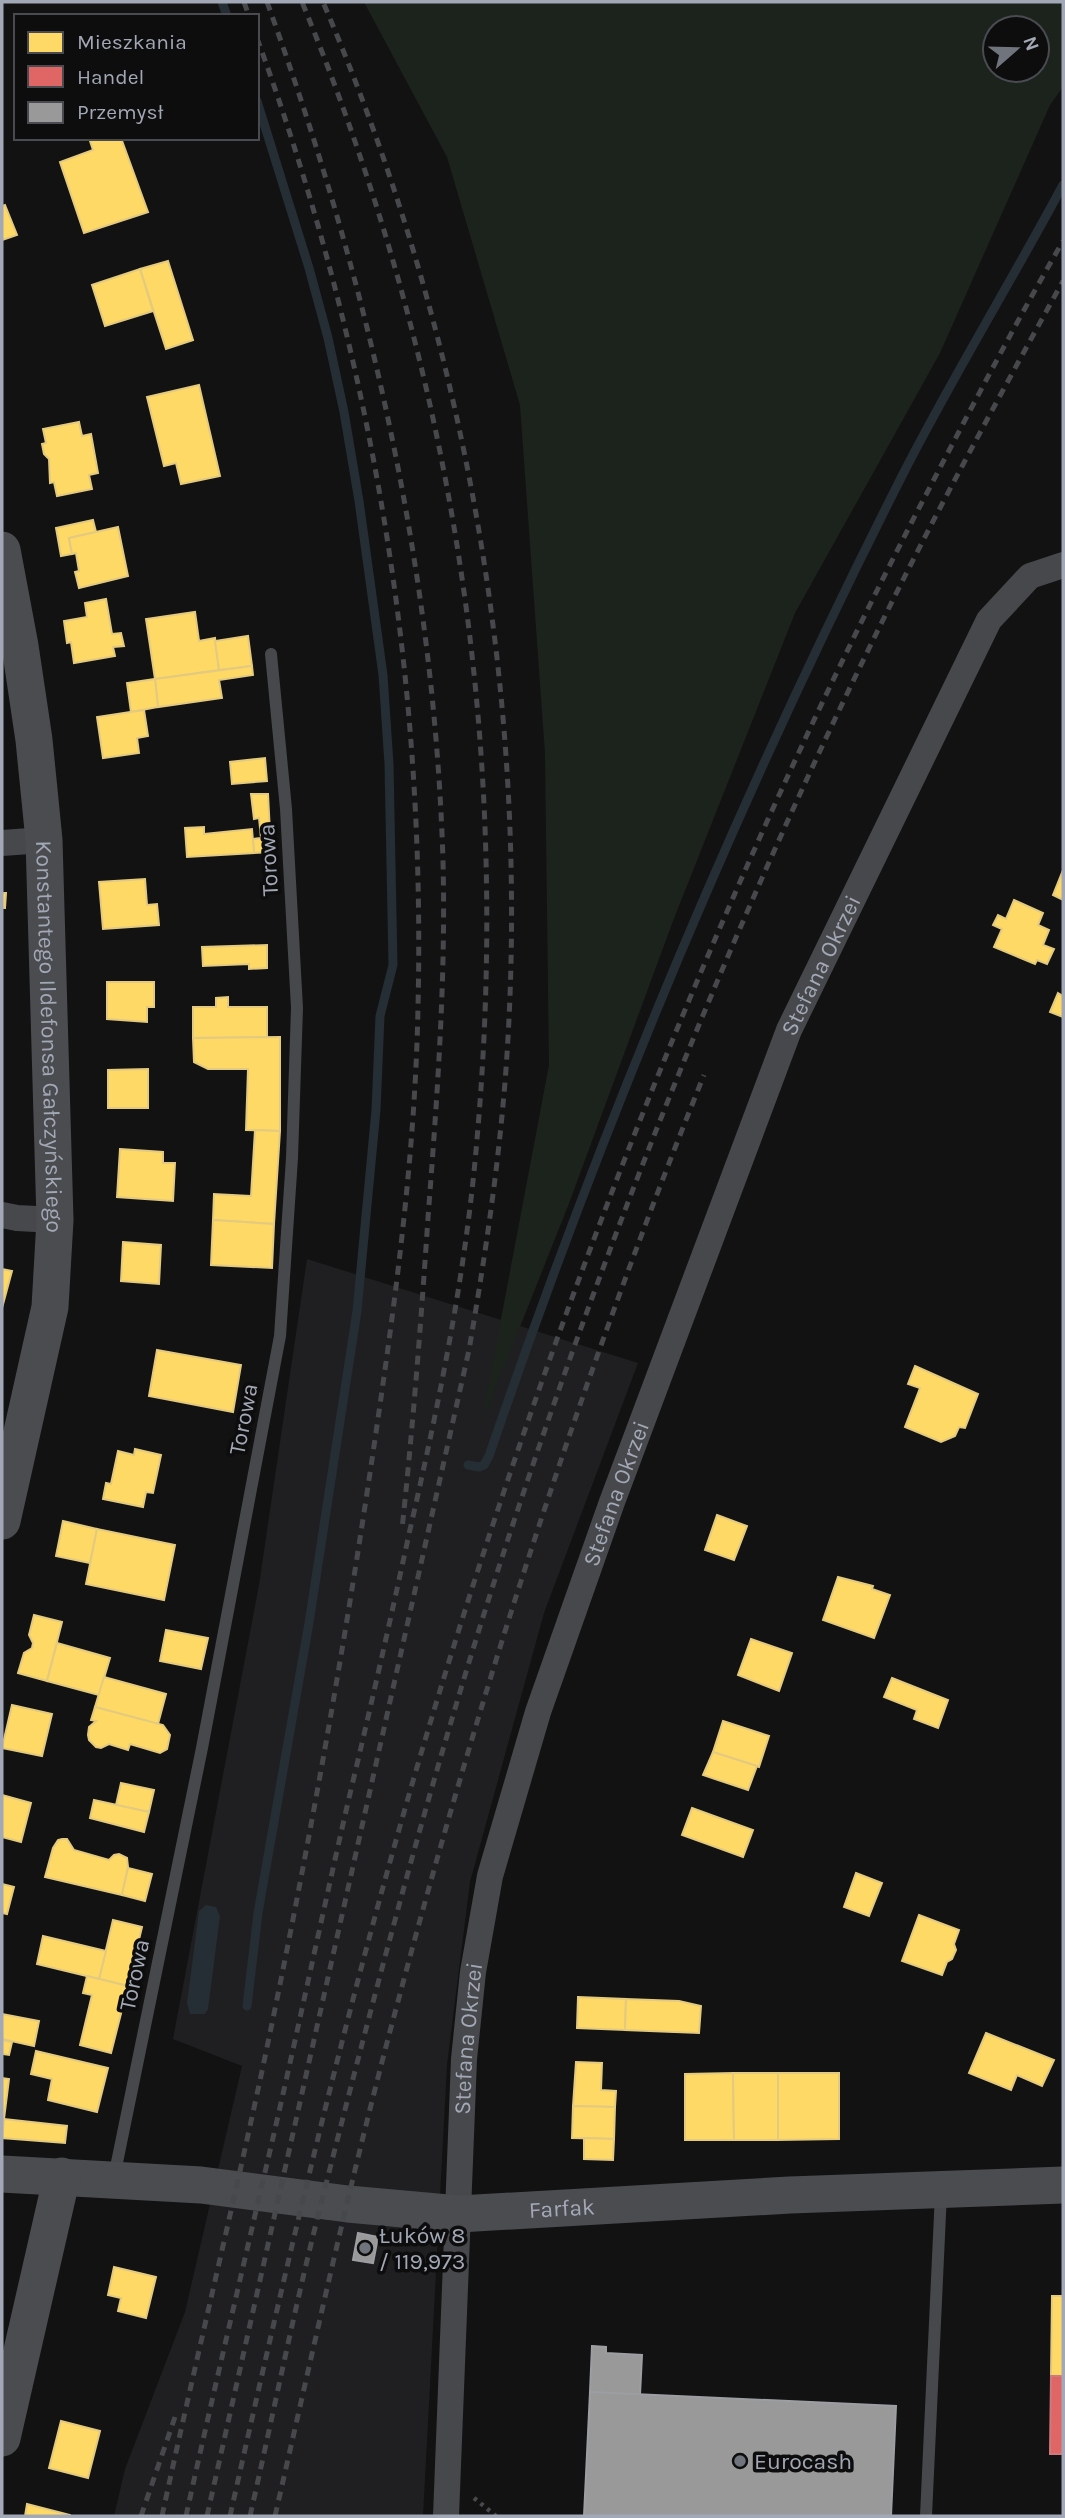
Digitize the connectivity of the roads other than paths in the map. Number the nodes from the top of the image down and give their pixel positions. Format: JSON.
{"nodes":[{"id":1,"x":2,"y":550,"type":"edge"},
{"id":2,"x":1063,"y":565,"type":"edge"},
{"id":3,"x":271,"y":654,"type":"dead end"},
{"id":4,"x":44,"y":840,"type":"junction"},
{"id":5,"x":2,"y":843,"type":"edge"},
{"id":6,"x":2,"y":1215,"type":"edge"},
{"id":7,"x":55,"y":1220,"type":"junction"},
{"id":8,"x":12,"y":1425,"type":"edge"},
{"id":9,"x":2,"y":1521,"type":"edge"},
{"id":10,"x":2,"y":2174,"type":"edge"},
{"id":11,"x":62,"y":2176,"type":"junction"},
{"id":12,"x":113,"y":2180,"type":"junction"},
{"id":13,"x":1063,"y":2185,"type":"edge"},
{"id":14,"x":941,"y":2190,"type":"junction"},
{"id":15,"x":458,"y":2214,"type":"junction"},
{"id":16,"x":2,"y":2438,"type":"edge"},
{"id":17,"x":446,"y":2516,"type":"edge"},
{"id":18,"x":926,"y":2516,"type":"edge"}],
"edges":[{"from":1,"to":4,"type":"street","name":"Konstantego Ildefonsa Gałczyńskiego"},
{"from":2,"to":15,"type":"street","name":"Stefana Okrzei"},
{"from":3,"to":12,"type":"lane","name":"Torowa"},
{"from":4,"to":5,"type":"street"},
{"from":4,"to":7,"type":"street","name":"Konstantego Ildefonsa Gałczyńskiego"},
{"from":6,"to":7,"type":"street"},
{"from":7,"to":8,"type":"street","name":"Konstantego Ildefonsa Gałczyńskiego"},
{"from":8,"to":9,"type":"street","name":"Konstantego Ildefonsa Gałczyńskiego"},
{"from":10,"to":11,"type":"street","name":"Farfak"},
{"from":11,"to":12,"type":"street","name":"Farfak"},
{"from":11,"to":16,"type":"street"},
{"from":12,"to":15,"type":"street","name":"Farfak"},
{"from":13,"to":14,"type":"street","name":"Farfak"},
{"from":14,"to":15,"type":"street","name":"Farfak"},
{"from":14,"to":18,"type":"lane"},
{"from":15,"to":17,"type":"street","name":"Stefana Okrzei"}]}
